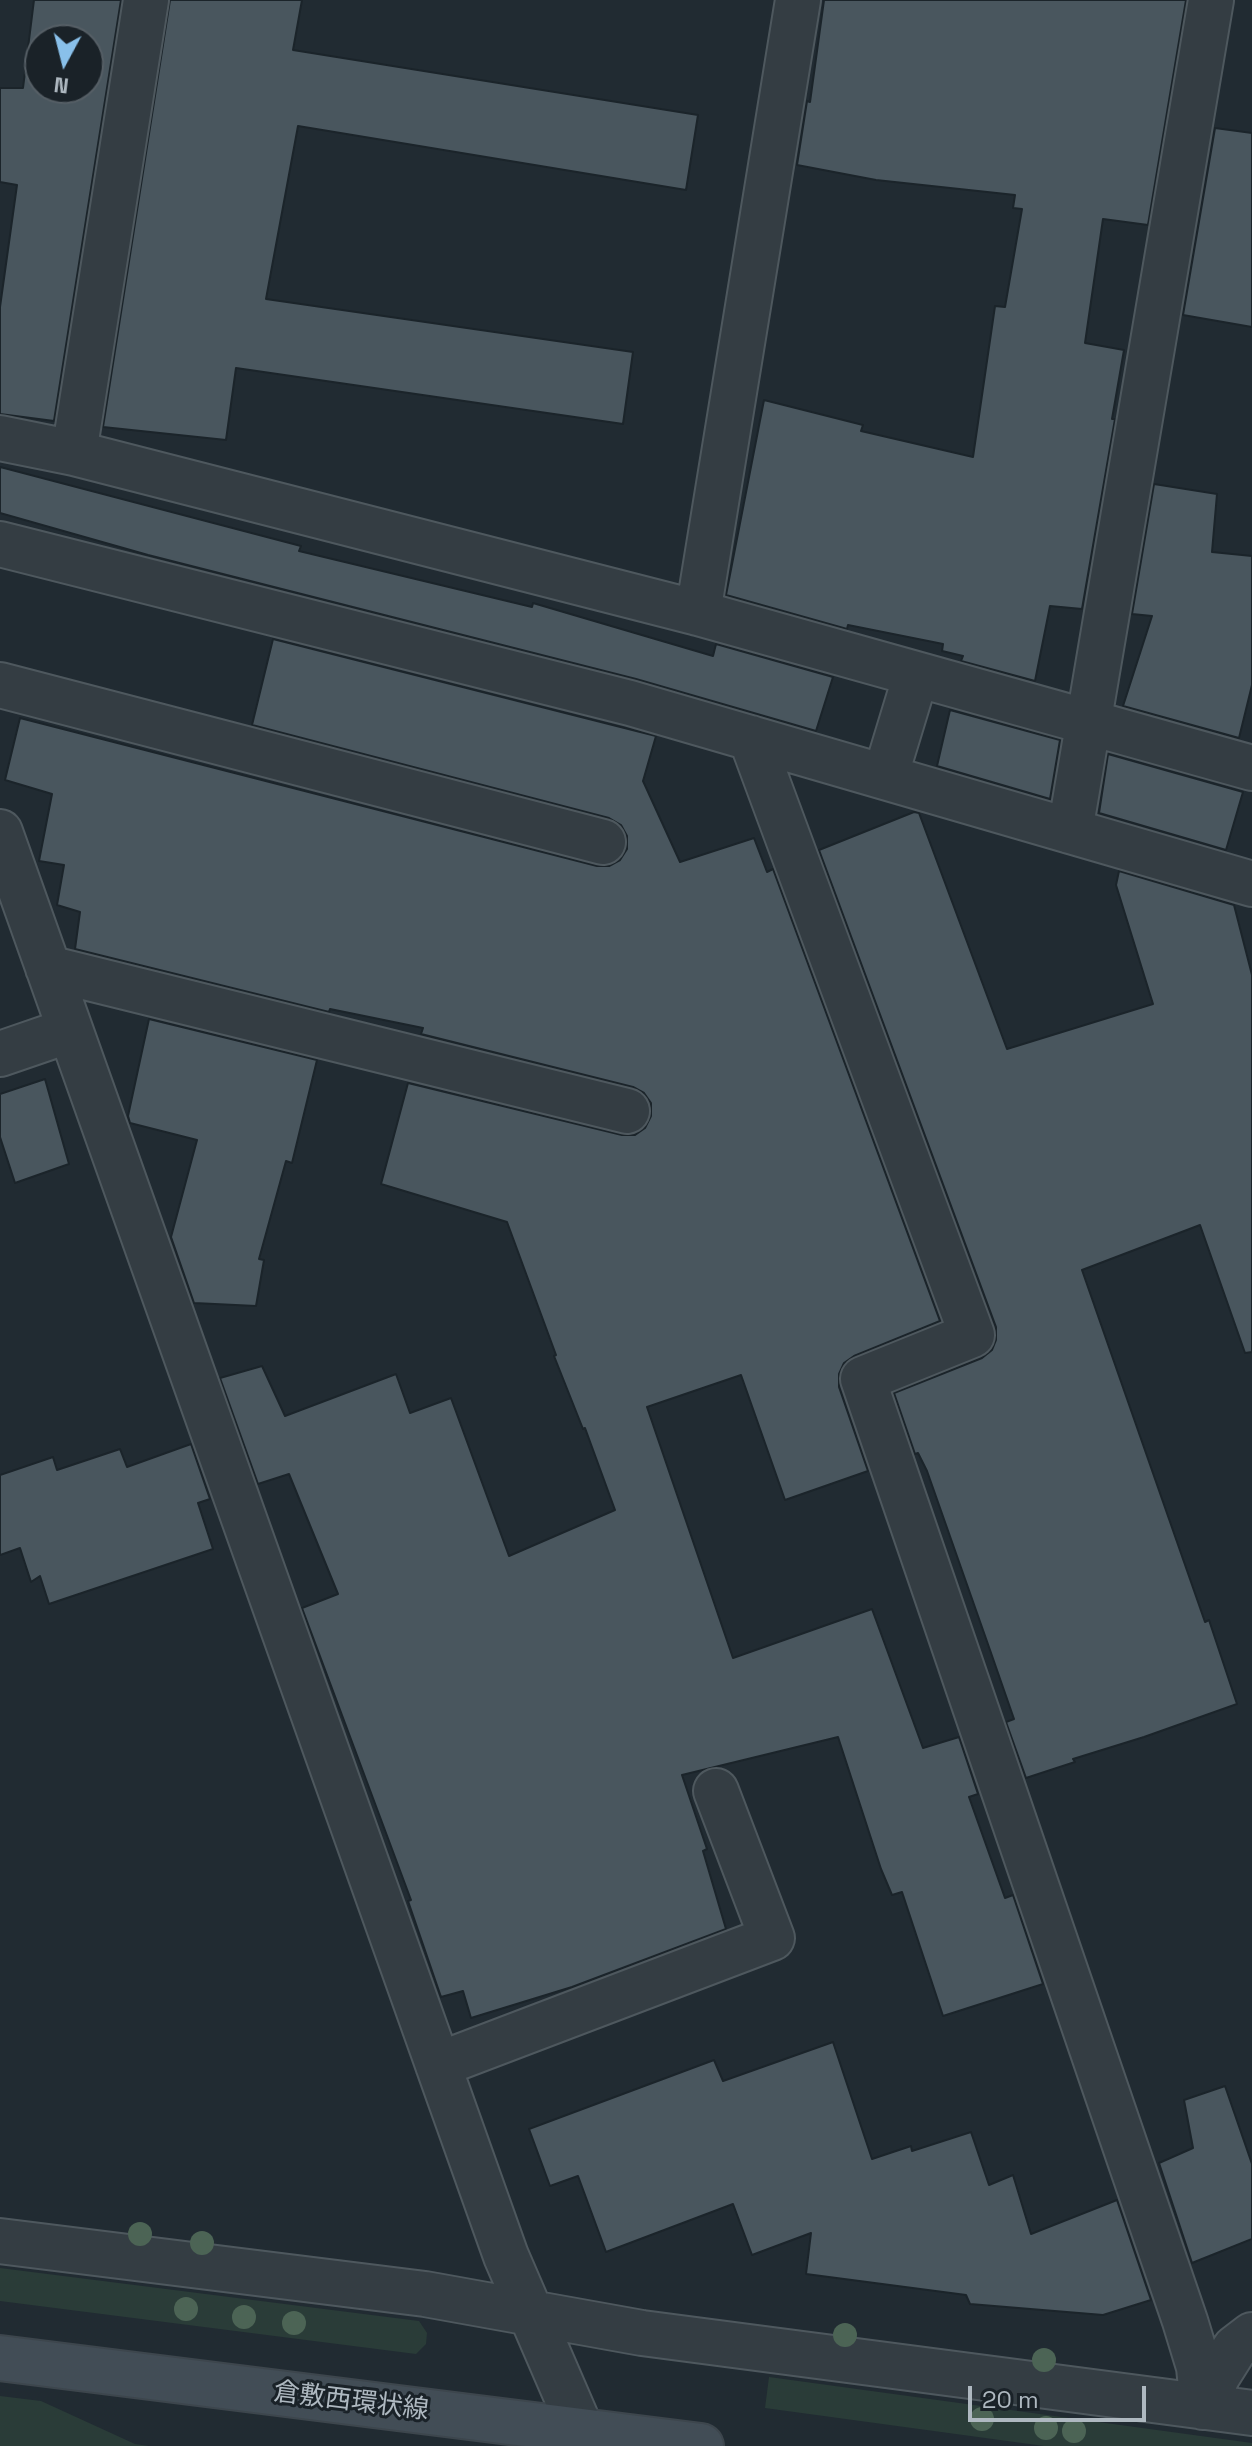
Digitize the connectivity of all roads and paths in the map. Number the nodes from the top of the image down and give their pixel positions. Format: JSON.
{"nodes":[{"id":1,"x":146,"y":0,"type":"edge"},
{"id":2,"x":798,"y":0,"type":"edge"},
{"id":3,"x":1211,"y":0,"type":"edge"},
{"id":4,"x":0,"y":438,"type":"edge"},
{"id":5,"x":74,"y":453,"type":"junction"},
{"id":6,"x":0,"y":544,"type":"edge"},
{"id":7,"x":698,"y":613,"type":"junction"},
{"id":8,"x":916,"y":675,"type":"junction"},
{"id":9,"x":0,"y":685,"type":"edge"},
{"id":10,"x":1088,"y":723,"type":"junction"},
{"id":11,"x":751,"y":738,"type":"junction"},
{"id":12,"x":1252,"y":768,"type":"edge"},
{"id":13,"x":885,"y":777,"type":"junction"},
{"id":14,"x":1070,"y":831,"type":"junction"},
{"id":15,"x":0,"y":832,"type":"edge"},
{"id":16,"x":603,"y":842,"type":"dead end"},
{"id":17,"x":1252,"y":884,"type":"edge"},
{"id":18,"x":48,"y":968,"type":"junction"},
{"id":19,"x":70,"y":1030,"type":"junction"},
{"id":20,"x":0,"y":1054,"type":"edge"},
{"id":21,"x":627,"y":1111,"type":"dead end"},
{"id":22,"x":716,"y":1791,"type":"dead end"},
{"id":23,"x":438,"y":2065,"type":"junction"},
{"id":24,"x":0,"y":2241,"type":"edge"},
{"id":25,"x":531,"y":2313,"type":"junction"},
{"id":26,"x":1252,"y":2335,"type":"edge"},
{"id":27,"x":0,"y":2358,"type":"edge"},
{"id":28,"x":1203,"y":2407,"type":"junction"},
{"id":29,"x":1252,"y":2413,"type":"edge"},
{"id":30,"x":586,"y":2438,"type":"edge"},
{"id":31,"x":701,"y":2446,"type":"edge"}],
"edges":[{"from":1,"to":5,"type":"street"},
{"from":2,"to":7,"type":"street"},
{"from":3,"to":10,"type":"street"},
{"from":4,"to":5,"type":"street"},
{"from":5,"to":7,"type":"street"},
{"from":6,"to":11,"type":"street"},
{"from":7,"to":8,"type":"street"},
{"from":8,"to":10,"type":"street"},
{"from":8,"to":13,"type":"street"},
{"from":9,"to":16,"type":"street"},
{"from":10,"to":12,"type":"street"},
{"from":10,"to":14,"type":"street"},
{"from":11,"to":13,"type":"street"},
{"from":11,"to":28,"type":"street"},
{"from":13,"to":14,"type":"street"},
{"from":14,"to":17,"type":"street"},
{"from":15,"to":18,"type":"street"},
{"from":18,"to":19,"type":"street"},
{"from":18,"to":21,"type":"street"},
{"from":19,"to":20,"type":"street"},
{"from":19,"to":23,"type":"street"},
{"from":22,"to":23,"type":"street"},
{"from":23,"to":25,"type":"street"},
{"from":24,"to":25,"type":"street"},
{"from":25,"to":28,"type":"street"},
{"from":25,"to":30,"type":"street"},
{"from":26,"to":28,"type":"street"},
{"from":27,"to":30,"type":"main road","name":"倉敷西環状線"},
{"from":28,"to":29,"type":"street"},
{"from":30,"to":31,"type":"main road","name":"倉敷西環状線"}]}
